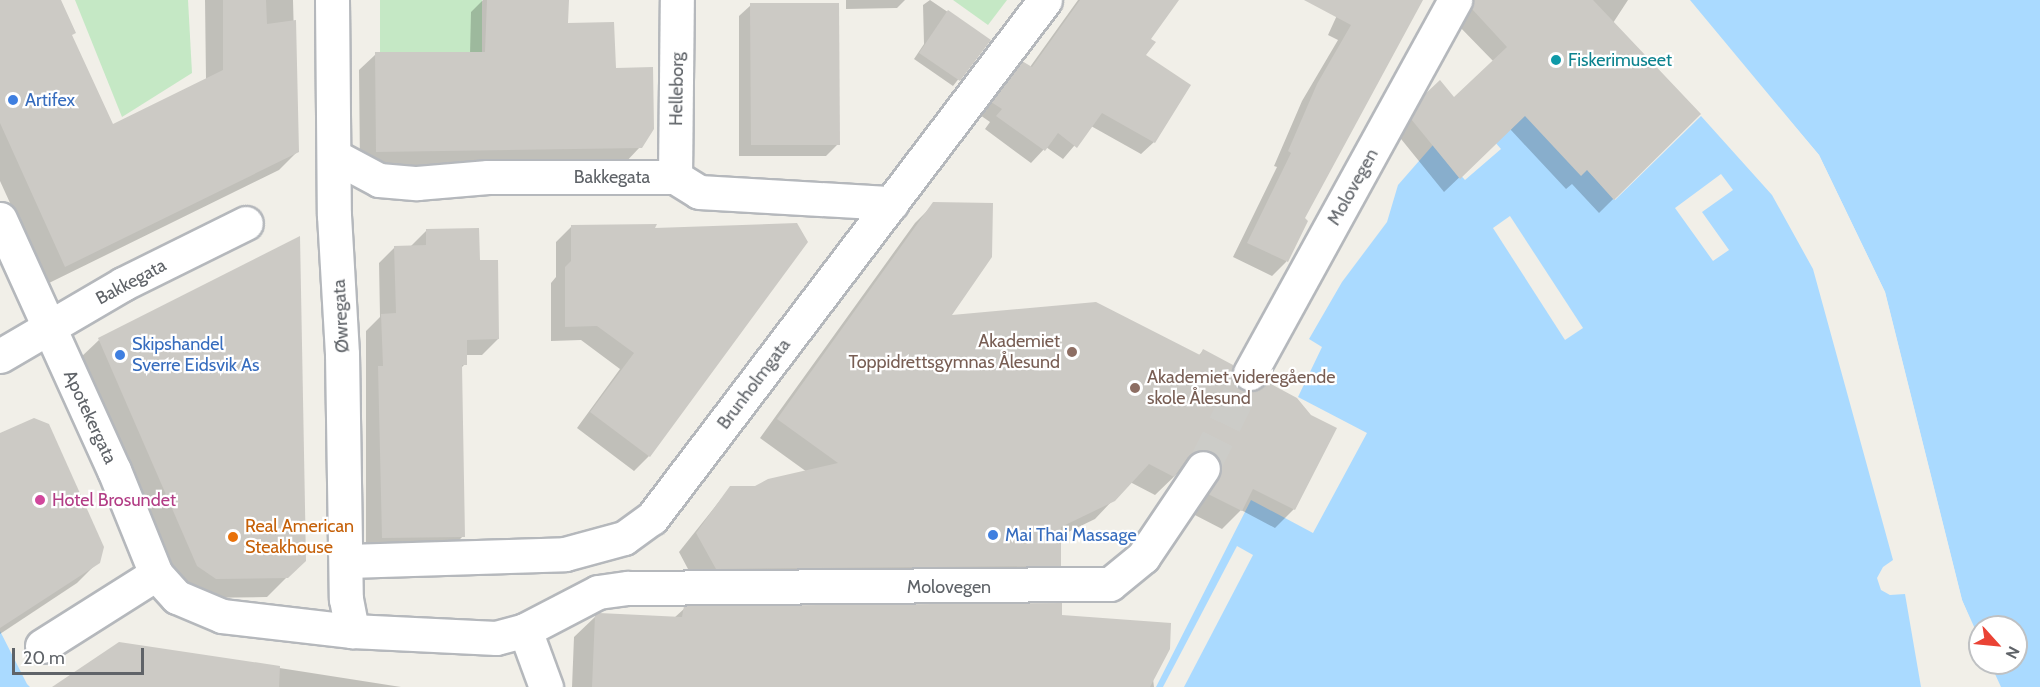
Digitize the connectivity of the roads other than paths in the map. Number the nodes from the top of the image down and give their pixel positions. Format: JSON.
{"nodes":[{"id":1,"x":332,"y":0,"type":"edge"},
{"id":2,"x":677,"y":0,"type":"edge"},
{"id":3,"x":1045,"y":0,"type":"edge"},
{"id":4,"x":1455,"y":0,"type":"edge"},
{"id":5,"x":334,"y":156,"type":"junction"},
{"id":6,"x":675,"y":177,"type":"junction"},
{"id":7,"x":892,"y":203,"type":"junction"},
{"id":8,"x":0,"y":219,"type":"edge"},
{"id":9,"x":246,"y":223,"type":"dead end"},
{"id":10,"x":50,"y":327,"type":"junction"},
{"id":11,"x":0,"y":356,"type":"edge"},
{"id":12,"x":1250,"y":373,"type":"tunnel mouth"},
{"id":13,"x":1203,"y":468,"type":"tunnel mouth"},
{"id":14,"x":348,"y":561,"type":"junction"},
{"id":15,"x":156,"y":574,"type":"junction"},
{"id":16,"x":525,"y":630,"type":"junction"},
{"id":17,"x":352,"y":631,"type":"junction"},
{"id":18,"x":42,"y":646,"type":"dead end"},
{"id":19,"x":546,"y":687,"type":"edge"}],
"edges":[{"from":1,"to":5,"type":"street","name":"Øwregata"},
{"from":2,"to":6,"type":"street","name":"Helleborg"},
{"from":3,"to":7,"type":"street","name":"Brunholmgata"},
{"from":4,"to":12,"type":"street","name":"Molovegen"},
{"from":5,"to":6,"type":"street","name":"Bakkegata"},
{"from":5,"to":14,"type":"street","name":"Øwregata"},
{"from":6,"to":7,"type":"street","name":"Bakkegata"},
{"from":7,"to":14,"type":"street","name":"Brunholmgata"},
{"from":8,"to":10,"type":"street","name":"Apotekergata"},
{"from":9,"to":10,"type":"street","name":"Bakkegata"},
{"from":10,"to":11,"type":"street"},
{"from":10,"to":15,"type":"street","name":"Apotekergata"},
{"from":13,"to":16,"type":"street","name":"Molovegen"},
{"from":14,"to":17,"type":"street","name":"Øwregata"},
{"from":15,"to":17,"type":"street","name":"Apotekergata"},
{"from":15,"to":18,"type":"street"},
{"from":16,"to":17,"type":"street","name":"Apotekergata"},
{"from":16,"to":19,"type":"street"}]}
